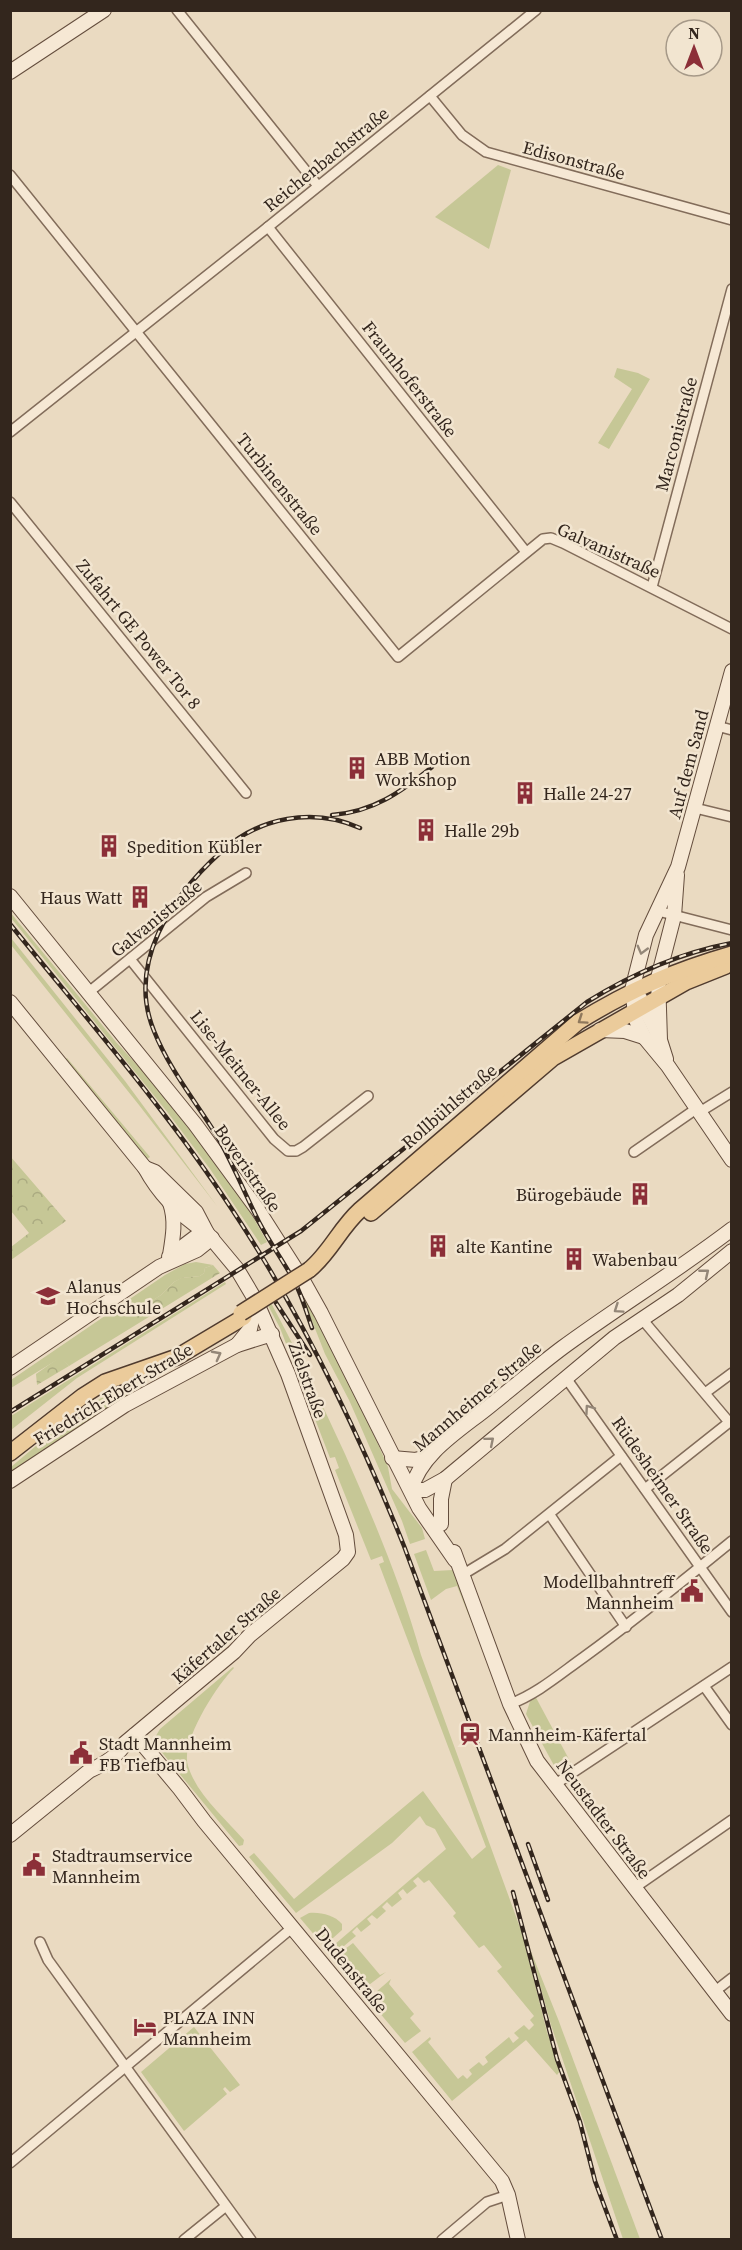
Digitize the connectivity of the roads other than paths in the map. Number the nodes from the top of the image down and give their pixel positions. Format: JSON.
{"nodes":[{"id":1,"x":104,"y":10,"type":"edge"},
{"id":2,"x":177,"y":10,"type":"edge"},
{"id":3,"x":536,"y":10,"type":"edge"},
{"id":4,"x":10,"y":72,"type":"edge"},
{"id":5,"x":430,"y":96,"type":"junction"},
{"id":6,"x":10,"y":175,"type":"edge"},
{"id":7,"x":318,"y":186,"type":"junction"},
{"id":8,"x":732,"y":220,"type":"edge"},
{"id":9,"x":268,"y":227,"type":"junction"},
{"id":10,"x":732,"y":289,"type":"edge"},
{"id":11,"x":136,"y":333,"type":"junction"},
{"id":12,"x":10,"y":432,"type":"edge"},
{"id":13,"x":10,"y":502,"type":"edge"},
{"id":14,"x":526,"y":552,"type":"junction"},
{"id":15,"x":651,"y":587,"type":"junction"},
{"id":16,"x":732,"y":628,"type":"edge"},
{"id":17,"x":398,"y":657,"type":"joint"},
{"id":18,"x":732,"y":671,"type":"edge"},
{"id":19,"x":717,"y":726,"type":"junction"},
{"id":20,"x":732,"y":730,"type":"edge"},
{"id":21,"x":244,"y":790,"type":"dead end"},
{"id":22,"x":695,"y":808,"type":"junction"},
{"id":23,"x":732,"y":817,"type":"edge"},
{"id":24,"x":678,"y":867,"type":"junction"},
{"id":25,"x":246,"y":873,"type":"dead end"},
{"id":26,"x":10,"y":896,"type":"edge"},
{"id":27,"x":658,"y":911,"type":"junction"},
{"id":28,"x":674,"y":916,"type":"junction"},
{"id":29,"x":732,"y":930,"type":"edge"},
{"id":30,"x":732,"y":954,"type":"edge"},
{"id":31,"x":664,"y":957,"type":"junction"},
{"id":32,"x":130,"y":959,"type":"junction"},
{"id":33,"x":732,"y":964,"type":"edge"},
{"id":34,"x":688,"y":967,"type":"junction"},
{"id":35,"x":658,"y":978,"type":"junction"},
{"id":36,"x":638,"y":987,"type":"junction"},
{"id":37,"x":89,"y":992,"type":"junction"},
{"id":38,"x":659,"y":998,"type":"junction"},
{"id":39,"x":10,"y":1002,"type":"edge"},
{"id":40,"x":639,"y":1008,"type":"junction"},
{"id":41,"x":600,"y":1030,"type":"junction"},
{"id":42,"x":644,"y":1037,"type":"junction"},
{"id":43,"x":660,"y":1040,"type":"junction"},
{"id":44,"x":668,"y":1066,"type":"junction"},
{"id":45,"x":732,"y":1092,"type":"edge"},
{"id":46,"x":368,"y":1096,"type":"dead end"},
{"id":47,"x":697,"y":1111,"type":"junction"},
{"id":48,"x":634,"y":1152,"type":"dead end"},
{"id":49,"x":732,"y":1160,"type":"edge"},
{"id":50,"x":145,"y":1168,"type":"junction"},
{"id":51,"x":169,"y":1201,"type":"junction"},
{"id":52,"x":732,"y":1230,"type":"edge"},
{"id":53,"x":210,"y":1236,"type":"junction"},
{"id":54,"x":732,"y":1251,"type":"edge"},
{"id":55,"x":170,"y":1255,"type":"junction"},
{"id":56,"x":159,"y":1267,"type":"junction"},
{"id":57,"x":311,"y":1272,"type":"junction"},
{"id":58,"x":667,"y":1276,"type":"junction"},
{"id":59,"x":649,"y":1288,"type":"junction"},
{"id":60,"x":678,"y":1295,"type":"junction"},
{"id":61,"x":256,"y":1301,"type":"junction"},
{"id":62,"x":646,"y":1316,"type":"junction"},
{"id":63,"x":245,"y":1319,"type":"junction"},
{"id":64,"x":270,"y":1331,"type":"junction"},
{"id":65,"x":237,"y":1345,"type":"junction"},
{"id":66,"x":10,"y":1368,"type":"edge"},
{"id":67,"x":732,"y":1373,"type":"edge"},
{"id":68,"x":566,"y":1378,"type":"junction"},
{"id":69,"x":705,"y":1393,"type":"junction"},
{"id":70,"x":730,"y":1421,"type":"edge"},
{"id":71,"x":10,"y":1442,"type":"edge"},
{"id":72,"x":10,"y":1453,"type":"edge"},
{"id":73,"x":429,"y":1456,"type":"junction"},
{"id":74,"x":621,"y":1456,"type":"junction"},
{"id":75,"x":392,"y":1458,"type":"junction"},
{"id":76,"x":445,"y":1479,"type":"junction"},
{"id":77,"x":10,"y":1480,"type":"edge"},
{"id":78,"x":645,"y":1489,"type":"junction"},
{"id":79,"x":411,"y":1490,"type":"junction"},
{"id":80,"x":550,"y":1515,"type":"junction"},
{"id":81,"x":441,"y":1524,"type":"junction"},
{"id":82,"x":732,"y":1541,"type":"edge"},
{"id":83,"x":348,"y":1552,"type":"joint"},
{"id":84,"x":455,"y":1560,"type":"junction"},
{"id":85,"x":700,"y":1567,"type":"junction"},
{"id":86,"x":462,"y":1575,"type":"junction"},
{"id":87,"x":732,"y":1612,"type":"edge"},
{"id":88,"x":626,"y":1627,"type":"junction"},
{"id":89,"x":732,"y":1667,"type":"edge"},
{"id":90,"x":704,"y":1686,"type":"junction"},
{"id":91,"x":510,"y":1704,"type":"junction"},
{"id":92,"x":732,"y":1725,"type":"edge"},
{"id":93,"x":130,"y":1739,"type":"junction"},
{"id":94,"x":554,"y":1785,"type":"junction"},
{"id":95,"x":732,"y":1820,"type":"edge"},
{"id":96,"x":10,"y":1835,"type":"edge"},
{"id":97,"x":634,"y":1888,"type":"junction"},
{"id":98,"x":293,"y":1927,"type":"junction"},
{"id":99,"x":40,"y":1942,"type":"dead end"},
{"id":100,"x":732,"y":1978,"type":"edge"},
{"id":101,"x":714,"y":1992,"type":"junction"},
{"id":102,"x":732,"y":2014,"type":"edge"},
{"id":103,"x":126,"y":2067,"type":"junction"},
{"id":104,"x":10,"y":2163,"type":"edge"},
{"id":105,"x":508,"y":2195,"type":"junction"},
{"id":106,"x":226,"y":2206,"type":"junction"},
{"id":107,"x":184,"y":2240,"type":"edge"},
{"id":108,"x":251,"y":2240,"type":"edge"},
{"id":109,"x":442,"y":2240,"type":"edge"},
{"id":110,"x":518,"y":2240,"type":"edge"}],
"edges":[{"from":1,"to":4,"type":"main road"},
{"from":2,"to":7,"type":"street"},
{"from":3,"to":5,"type":"street","name":"Reichenbachstraße"},
{"from":5,"to":7,"type":"street","name":"Reichenbachstraße"},
{"from":5,"to":8,"type":"street","name":"Edisonstraße"},
{"from":6,"to":11,"type":"street","name":"Turbinenstraße"},
{"from":7,"to":9,"type":"street","name":"Reichenbachstraße"},
{"from":9,"to":11,"type":"street","name":"Reichenbachstraße"},
{"from":9,"to":14,"type":"street","name":"Fraunhoferstraße"},
{"from":10,"to":15,"type":"street","name":"Marconistraße"},
{"from":11,"to":12,"type":"street"},
{"from":11,"to":17,"type":"street","name":"Turbinenstraße"},
{"from":13,"to":21,"type":"street","name":"Zufahrt GE Power Tor 8"},
{"from":14,"to":15,"type":"street","name":"Galvanistraße"},
{"from":14,"to":17,"type":"street","name":"Galvanistraße"},
{"from":15,"to":16,"type":"street","name":"Galvanistraße"},
{"from":18,"to":19,"type":"main road","name":"Auf dem Sand"},
{"from":19,"to":20,"type":"street"},
{"from":19,"to":22,"type":"main road","name":"Auf dem Sand"},
{"from":22,"to":23,"type":"street"},
{"from":22,"to":24,"type":"main road","name":"Auf dem Sand"},
{"from":24,"to":27,"type":"main road","name":"Auf dem Sand"},
{"from":24,"to":28,"type":"main road","name":"Auf dem Sand"},
{"from":25,"to":32,"type":"street","name":"Galvanistraße"},
{"from":26,"to":37,"type":"main road","name":"Boveristraße"},
{"from":27,"to":28,"type":"street"},
{"from":27,"to":36,"type":"main road","name":"Auf dem Sand","one_way":true},
{"from":28,"to":29,"type":"street"},
{"from":28,"to":31,"type":"main road","name":"Auf dem Sand"},
{"from":30,"to":34,"type":"main road","name":"Rollbühlstraße"},
{"from":31,"to":34,"type":"main road"},
{"from":31,"to":35,"type":"main road","name":"Auf dem Sand"},
{"from":32,"to":37,"type":"street","name":"Galvanistraße"},
{"from":32,"to":46,"type":"street","name":"Lise-Meitner-Allee"},
{"from":33,"to":38,"type":"main road","name":"Rollbühlstraße"},
{"from":34,"to":35,"type":"main road","name":"Rollbühlstraße"},
{"from":35,"to":36,"type":"main road","name":"Rollbühlstraße"},
{"from":35,"to":38,"type":"main road","name":"Auf dem Sand"},
{"from":36,"to":40,"type":"main road","name":"Auf dem Sand"},
{"from":36,"to":57,"type":"main road","name":"Rollbühlstraße","one_way":true},
{"from":37,"to":75,"type":"main road","name":"Boveristraße"},
{"from":38,"to":40,"type":"main road","name":"Rollbühlstraße"},
{"from":38,"to":43,"type":"main road","name":"Auf dem Sand"},
{"from":39,"to":50,"type":"main road","name":"Zielstraße"},
{"from":40,"to":41,"type":"main road","name":"Rollbühlstraße"},
{"from":40,"to":42,"type":"main road"},
{"from":40,"to":43,"type":"main road"},
{"from":41,"to":42,"type":"main road"},
{"from":41,"to":57,"type":"main road","name":"Rollbühlstraße"},
{"from":42,"to":44,"type":"main road"},
{"from":43,"to":44,"type":"main road"},
{"from":44,"to":47,"type":"main road"},
{"from":45,"to":47,"type":"street"},
{"from":47,"to":48,"type":"street"},
{"from":47,"to":49,"type":"main road"},
{"from":50,"to":51,"type":"main road","name":"Zielstraße"},
{"from":50,"to":53,"type":"main road","name":"Zielstraße"},
{"from":51,"to":53,"type":"main road","name":"Zielstraße"},
{"from":51,"to":55,"type":"main road"},
{"from":52,"to":58,"type":"main road","name":"Mannheimer Straße"},
{"from":53,"to":55,"type":"main road"},
{"from":53,"to":56,"type":"main road"},
{"from":53,"to":61,"type":"main road","name":"Zielstraße"},
{"from":60,"to":54,"type":"main road","one_way":true},
{"from":55,"to":56,"type":"main road"},
{"from":56,"to":66,"type":"main road"},
{"from":57,"to":63,"type":"main road","bridge":true},
{"from":58,"to":59,"type":"main road","name":"Mannheimer Straße"},
{"from":58,"to":60,"type":"main road"},
{"from":59,"to":62,"type":"main road"},
{"from":59,"to":73,"type":"main road","name":"Mannheimer Straße","one_way":true},
{"from":60,"to":62,"type":"main road"},
{"from":61,"to":63,"type":"main road","name":"Friedrich-Ebert-Straße"},
{"from":61,"to":64,"type":"main road","name":"Zielstraße"},
{"from":62,"to":68,"type":"main road"},
{"from":62,"to":69,"type":"street"},
{"from":63,"to":64,"type":"main road","name":"Friedrich-Ebert-Straße"},
{"from":63,"to":65,"type":"main road","name":"Friedrich-Ebert-Straße"},
{"from":63,"to":71,"type":"main road","name":"Friedrich-Ebert-Straße"},
{"from":63,"to":72,"type":"main road","name":"Friedrich-Ebert-Straße"},
{"from":64,"to":65,"type":"main road","name":"Friedrich-Ebert-Straße"},
{"from":64,"to":83,"type":"main road","name":"Zielstraße"},
{"from":77,"to":65,"type":"main road","name":"Friedrich-Ebert-Straße","one_way":true},
{"from":67,"to":69,"type":"street"},
{"from":74,"to":68,"type":"street","name":"Rüdesheimer Straße","one_way":true},
{"from":76,"to":68,"type":"main road","one_way":true},
{"from":69,"to":70,"type":"street"},
{"from":70,"to":78,"type":"street"},
{"from":73,"to":75,"type":"main road"},
{"from":73,"to":76,"type":"main road"},
{"from":73,"to":79,"type":"main road","name":"Mannheimer Straße"},
{"from":74,"to":78,"type":"street","name":"Rüdesheimer Straße"},
{"from":74,"to":80,"type":"street"},
{"from":75,"to":79,"type":"main road","name":"Boveristraße"},
{"from":76,"to":79,"type":"main road"},
{"from":76,"to":81,"type":"main road"},
{"from":78,"to":85,"type":"street","name":"Rüdesheimer Straße"},
{"from":79,"to":81,"type":"main road","name":"Neustadter Straße"},
{"from":79,"to":84,"type":"main road","name":"Neustadter Straße"},
{"from":80,"to":86,"type":"street"},
{"from":80,"to":88,"type":"street"},
{"from":81,"to":84,"type":"main road","name":"Neustadter Straße"},
{"from":82,"to":85,"type":"street"},
{"from":83,"to":93,"type":"main road","name":"Käfertaler Straße"},
{"from":84,"to":86,"type":"main road","name":"Neustadter Straße"},
{"from":85,"to":87,"type":"street","name":"Rüdesheimer Straße"},
{"from":85,"to":88,"type":"street"},
{"from":86,"to":91,"type":"main road","name":"Neustadter Straße"},
{"from":88,"to":91,"type":"street"},
{"from":89,"to":90,"type":"street"},
{"from":90,"to":92,"type":"street"},
{"from":90,"to":94,"type":"street"},
{"from":91,"to":94,"type":"main road","name":"Neustadter Straße"},
{"from":93,"to":96,"type":"main road","name":"Käfertaler Straße"},
{"from":93,"to":98,"type":"main road","name":"Dudenstraße"},
{"from":94,"to":97,"type":"main road","name":"Neustadter Straße"},
{"from":95,"to":97,"type":"street"},
{"from":97,"to":101,"type":"main road","name":"Neustadter Straße"},
{"from":98,"to":103,"type":"street"},
{"from":98,"to":105,"type":"main road","name":"Dudenstraße"},
{"from":99,"to":103,"type":"street"},
{"from":100,"to":101,"type":"street"},
{"from":101,"to":102,"type":"main road","name":"Neustadter Straße"},
{"from":103,"to":104,"type":"street"},
{"from":103,"to":106,"type":"street"},
{"from":105,"to":109,"type":"street"},
{"from":105,"to":110,"type":"main road","name":"Dudenstraße"},
{"from":106,"to":107,"type":"street"},
{"from":106,"to":108,"type":"street"}]}
